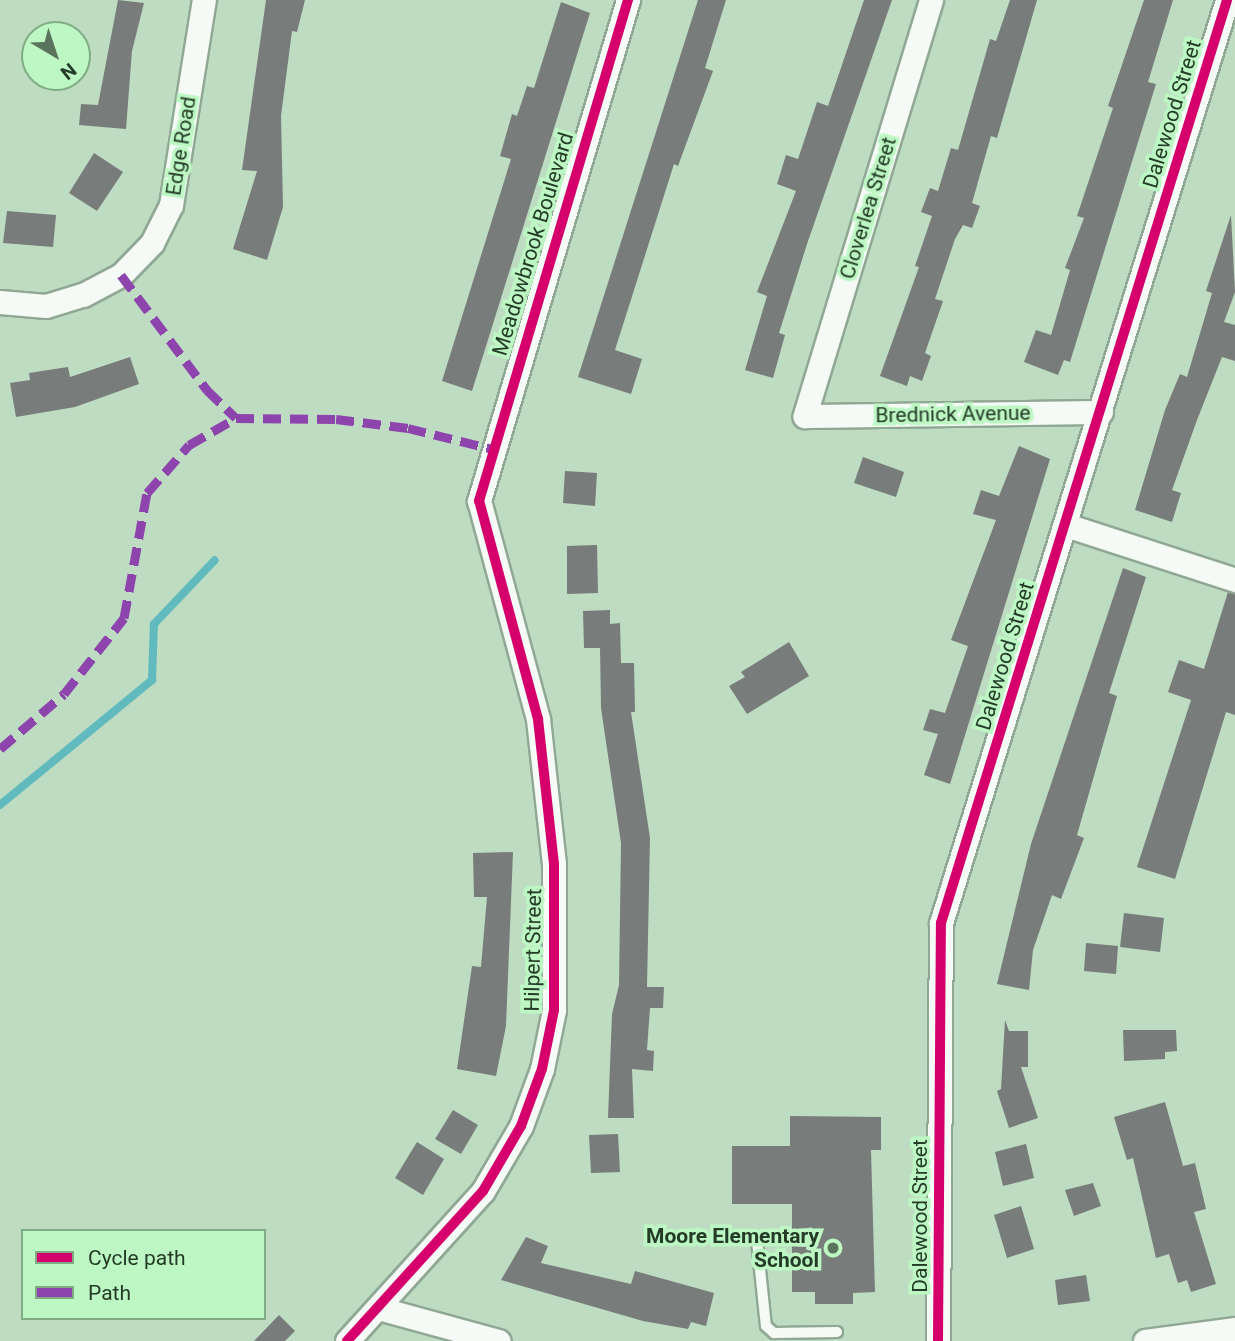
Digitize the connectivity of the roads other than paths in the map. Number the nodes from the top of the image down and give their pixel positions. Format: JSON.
{"nodes":[{"id":1,"x":204,"y":0,"type":"edge"},
{"id":2,"x":628,"y":0,"type":"edge"},
{"id":3,"x":931,"y":0,"type":"edge"},
{"id":4,"x":1227,"y":0,"type":"edge"},
{"id":5,"x":0,"y":302,"type":"edge"},
{"id":6,"x":1101,"y":412,"type":"junction"},
{"id":7,"x":805,"y":416,"type":"joint"},
{"id":8,"x":479,"y":501,"type":"joint"},
{"id":9,"x":1066,"y":525,"type":"junction"},
{"id":10,"x":1235,"y":579,"type":"edge"},
{"id":11,"x":757,"y":1241,"type":"dead end"},
{"id":12,"x":378,"y":1308,"type":"junction"},
{"id":13,"x":1235,"y":1329,"type":"edge"},
{"id":14,"x":837,"y":1332,"type":"dead end"},
{"id":15,"x":801,"y":1337,"type":"edge"},
{"id":16,"x":347,"y":1341,"type":"edge"},
{"id":17,"x":499,"y":1341,"type":"edge"},
{"id":18,"x":938,"y":1341,"type":"edge"},
{"id":19,"x":1145,"y":1341,"type":"edge"}],
"edges":[{"from":1,"to":5,"type":"street","name":"Edge Road"},
{"from":2,"to":8,"type":"street","name":"Meadowbrook Boulevard"},
{"from":3,"to":7,"type":"street","name":"Cloverlea Street"},
{"from":4,"to":6,"type":"street","name":"Dalewood Street"},
{"from":6,"to":7,"type":"street","name":"Brednick Avenue"},
{"from":6,"to":9,"type":"street","name":"Dalewood Street"},
{"from":8,"to":12,"type":"street","name":"Hilpert Street"},
{"from":9,"to":10,"type":"street"},
{"from":9,"to":18,"type":"street","name":"Dalewood Street"},
{"from":11,"to":15,"type":"lane"},
{"from":12,"to":16,"type":"street","name":"Hilpert Street"},
{"from":12,"to":17,"type":"street"},
{"from":13,"to":19,"type":"street"},
{"from":14,"to":15,"type":"lane"}]}
